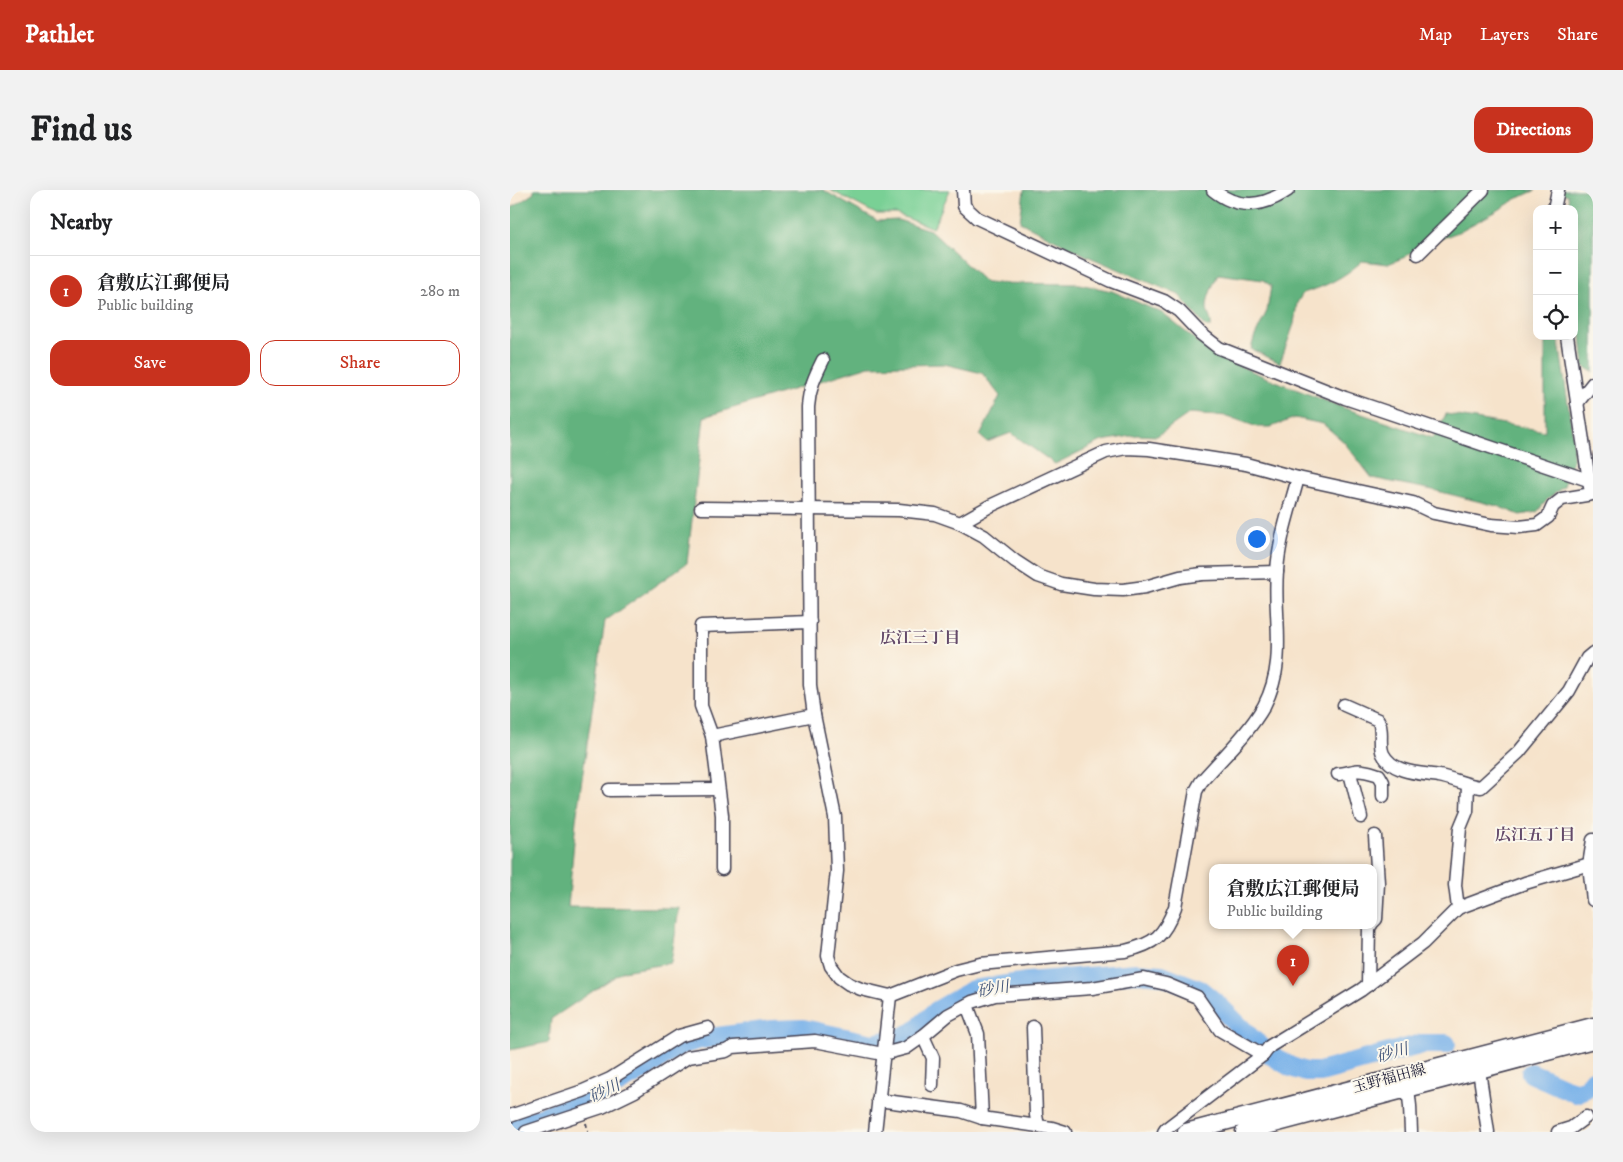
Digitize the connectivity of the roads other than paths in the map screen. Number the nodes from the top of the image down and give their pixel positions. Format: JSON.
{"nodes":[{"id":1,"x":963,"y":190,"type":"edge"},
{"id":2,"x":1213,"y":190,"type":"edge"},
{"id":3,"x":1288,"y":190,"type":"edge"},
{"id":4,"x":1483,"y":190,"type":"edge"},
{"id":5,"x":1558,"y":190,"type":"edge"},
{"id":6,"x":1555,"y":205,"type":"edge"},
{"id":7,"x":1418,"y":254,"type":"dead end"},
{"id":8,"x":1569,"y":340,"type":"edge"},
{"id":9,"x":823,"y":360,"type":"dead end"},
{"id":10,"x":1593,"y":383,"type":"edge"},
{"id":11,"x":1577,"y":403,"type":"junction"},
{"id":12,"x":1298,"y":478,"type":"junction"},
{"id":13,"x":1588,"y":480,"type":"junction"},
{"id":14,"x":1592,"y":495,"type":"edge"},
{"id":15,"x":701,"y":508,"type":"dead end"},
{"id":16,"x":808,"y":509,"type":"junction"},
{"id":17,"x":960,"y":523,"type":"junction"},
{"id":18,"x":1277,"y":572,"type":"junction"},
{"id":19,"x":810,"y":622,"type":"junction"},
{"id":20,"x":1593,"y":653,"type":"edge"},
{"id":21,"x":1344,"y":705,"type":"dead end"},
{"id":22,"x":814,"y":716,"type":"junction"},
{"id":23,"x":712,"y":736,"type":"junction"},
{"id":24,"x":1392,"y":764,"type":"junction"},
{"id":25,"x":1379,"y":776,"type":"junction"},
{"id":26,"x":1468,"y":785,"type":"junction"},
{"id":27,"x":718,"y":789,"type":"junction"},
{"id":28,"x":609,"y":790,"type":"dead end"},
{"id":29,"x":1382,"y":796,"type":"dead end"},
{"id":30,"x":1362,"y":817,"type":"dead end"},
{"id":31,"x":1375,"y":836,"type":"dead end"},
{"id":32,"x":1593,"y":840,"type":"edge"},
{"id":33,"x":1377,"y":864,"type":"edge"},
{"id":34,"x":1591,"y":864,"type":"edge"},
{"id":35,"x":1377,"y":867,"type":"edge"},
{"id":36,"x":722,"y":870,"type":"dead end"},
{"id":37,"x":1593,"y":900,"type":"edge"},
{"id":38,"x":1377,"y":901,"type":"edge"},
{"id":39,"x":1458,"y":908,"type":"junction"},
{"id":40,"x":1369,"y":929,"type":"edge"},
{"id":41,"x":1368,"y":985,"type":"junction"},
{"id":42,"x":890,"y":996,"type":"junction"},
{"id":43,"x":967,"y":1005,"type":"junction"},
{"id":44,"x":1593,"y":1026,"type":"edge"},
{"id":45,"x":1034,"y":1027,"type":"dead end"},
{"id":46,"x":708,"y":1028,"type":"dead end"},
{"id":47,"x":923,"y":1036,"type":"junction"},
{"id":48,"x":1593,"y":1040,"type":"edge"},
{"id":49,"x":1266,"y":1050,"type":"junction"},
{"id":50,"x":883,"y":1054,"type":"junction"},
{"id":51,"x":1479,"y":1070,"type":"junction"},
{"id":52,"x":932,"y":1085,"type":"dead end"},
{"id":53,"x":1408,"y":1088,"type":"junction"},
{"id":54,"x":583,"y":1091,"type":"junction"},
{"id":55,"x":878,"y":1100,"type":"junction"},
{"id":56,"x":591,"y":1111,"type":"junction"},
{"id":57,"x":510,"y":1116,"type":"edge"},
{"id":58,"x":1586,"y":1117,"type":"dead end"},
{"id":59,"x":982,"y":1118,"type":"junction"},
{"id":60,"x":1038,"y":1126,"type":"junction"},
{"id":61,"x":1007,"y":1127,"type":"edge"},
{"id":62,"x":526,"y":1132,"type":"edge"},
{"id":63,"x":875,"y":1132,"type":"edge"},
{"id":64,"x":1065,"y":1132,"type":"edge"},
{"id":65,"x":1164,"y":1132,"type":"edge"},
{"id":66,"x":1186,"y":1132,"type":"edge"},
{"id":67,"x":1244,"y":1132,"type":"edge"},
{"id":68,"x":1411,"y":1132,"type":"edge"},
{"id":69,"x":1488,"y":1132,"type":"edge"},
{"id":70,"x":1558,"y":1132,"type":"edge"}],
"edges":[{"from":1,"to":13,"type":"street"},
{"from":2,"to":3,"type":"street"},
{"from":4,"to":7,"type":"street"},
{"from":5,"to":6,"type":"street"},
{"from":8,"to":11,"type":"street"},
{"from":9,"to":16,"type":"street"},
{"from":10,"to":11,"type":"street"},
{"from":11,"to":13,"type":"street"},
{"from":12,"to":14,"type":"street"},
{"from":12,"to":17,"type":"street"},
{"from":12,"to":18,"type":"street"},
{"from":13,"to":14,"type":"street"},
{"from":15,"to":16,"type":"street"},
{"from":16,"to":17,"type":"street"},
{"from":16,"to":19,"type":"street"},
{"from":17,"to":18,"type":"street"},
{"from":18,"to":42,"type":"street"},
{"from":19,"to":22,"type":"street"},
{"from":19,"to":23,"type":"street"},
{"from":20,"to":26,"type":"street"},
{"from":21,"to":24,"type":"street"},
{"from":22,"to":23,"type":"street"},
{"from":22,"to":42,"type":"street"},
{"from":23,"to":27,"type":"street"},
{"from":24,"to":25,"type":"street"},
{"from":24,"to":26,"type":"street"},
{"from":25,"to":29,"type":"street"},
{"from":25,"to":30,"type":"street"},
{"from":26,"to":39,"type":"street"},
{"from":27,"to":28,"type":"street"},
{"from":27,"to":36,"type":"street"},
{"from":31,"to":33,"type":"street"},
{"from":32,"to":34,"type":"street"},
{"from":34,"to":37,"type":"street"},
{"from":34,"to":39,"type":"street"},
{"from":35,"to":38,"type":"street"},
{"from":39,"to":41,"type":"street"},
{"from":40,"to":41,"type":"street"},
{"from":41,"to":49,"type":"street"},
{"from":42,"to":50,"type":"street"},
{"from":43,"to":47,"type":"street"},
{"from":43,"to":49,"type":"street"},
{"from":43,"to":59,"type":"street"},
{"from":44,"to":66,"type":"main road","name":"玉野福田線"},
{"from":45,"to":60,"type":"street"},
{"from":46,"to":54,"type":"street"},
{"from":47,"to":50,"type":"street"},
{"from":47,"to":52,"type":"street"},
{"from":48,"to":51,"type":"main road","name":"玉野福田線"},
{"from":49,"to":65,"type":"street"},
{"from":50,"to":55,"type":"street"},
{"from":50,"to":56,"type":"street"},
{"from":51,"to":53,"type":"main road","name":"玉野福田線"},
{"from":51,"to":69,"type":"street"},
{"from":53,"to":67,"type":"main road","name":"玉野福田線"},
{"from":53,"to":68,"type":"street"},
{"from":54,"to":56,"type":"street"},
{"from":54,"to":57,"type":"street"},
{"from":55,"to":59,"type":"street"},
{"from":55,"to":63,"type":"street"},
{"from":56,"to":62,"type":"street"},
{"from":58,"to":70,"type":"street"},
{"from":59,"to":61,"type":"street"},
{"from":60,"to":61,"type":"street"},
{"from":60,"to":64,"type":"street"}]}
